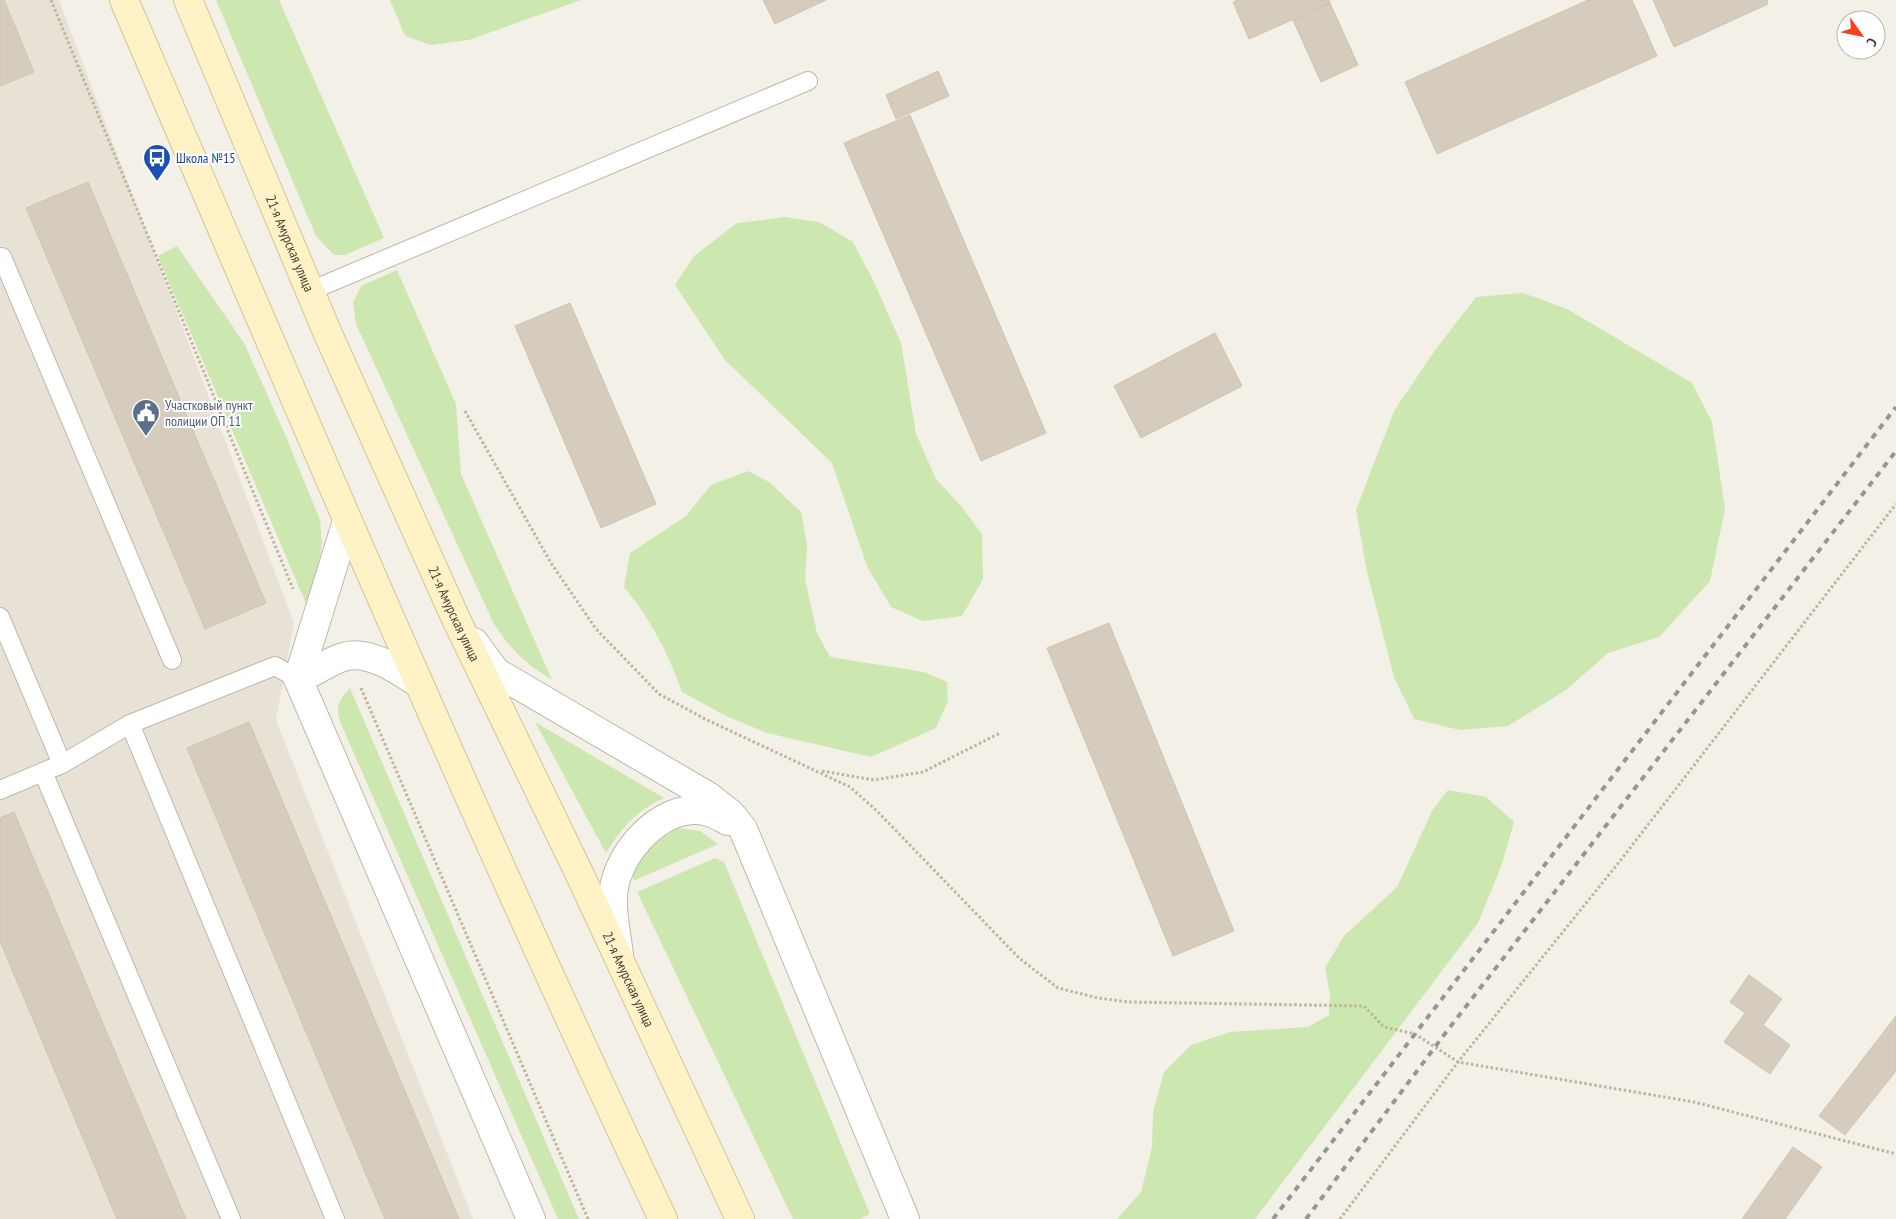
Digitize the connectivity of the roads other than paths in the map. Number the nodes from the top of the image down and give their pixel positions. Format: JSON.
{"nodes":[{"id":1,"x":124,"y":0,"type":"edge"},
{"id":2,"x":188,"y":0,"type":"edge"},
{"id":3,"x":808,"y":81,"type":"dead end"},
{"id":4,"x":0,"y":258,"type":"edge"},
{"id":5,"x":310,"y":291,"type":"junction"},
{"id":6,"x":347,"y":521,"type":"junction"},
{"id":7,"x":0,"y":617,"type":"edge"},
{"id":8,"x":456,"y":619,"type":"junction"},
{"id":9,"x":172,"y":660,"type":"dead end"},
{"id":10,"x":298,"y":679,"type":"junction"},
{"id":11,"x":418,"y":683,"type":"junction"},
{"id":12,"x":130,"y":724,"type":"junction"},
{"id":13,"x":62,"y":764,"type":"junction"},
{"id":14,"x":43,"y":772,"type":"junction"},
{"id":15,"x":0,"y":790,"type":"edge"},
{"id":16,"x":743,"y":829,"type":"junction"},
{"id":17,"x":619,"y":958,"type":"junction"},
{"id":18,"x":231,"y":1219,"type":"edge"},
{"id":19,"x":335,"y":1219,"type":"edge"},
{"id":20,"x":531,"y":1219,"type":"edge"},
{"id":21,"x":663,"y":1219,"type":"edge"},
{"id":22,"x":740,"y":1219,"type":"edge"},
{"id":23,"x":906,"y":1219,"type":"edge"}],
"edges":[{"from":1,"to":6,"type":"main road"},
{"from":2,"to":5,"type":"main road","name":"21-я Амурская улица"},
{"from":3,"to":5,"type":"lane"},
{"from":4,"to":9,"type":"lane"},
{"from":5,"to":8,"type":"main road","name":"21-я Амурская улица"},
{"from":6,"to":10,"type":"street"},
{"from":6,"to":11,"type":"main road"},
{"from":7,"to":13,"type":"lane"},
{"from":8,"to":16,"type":"street"},
{"from":8,"to":17,"type":"main road","name":"21-я Амурская улица"},
{"from":10,"to":11,"type":"street"},
{"from":10,"to":12,"type":"lane"},
{"from":10,"to":20,"type":"street"},
{"from":11,"to":21,"type":"main road"},
{"from":12,"to":13,"type":"lane"},
{"from":12,"to":19,"type":"lane"},
{"from":13,"to":14,"type":"lane"},
{"from":14,"to":15,"type":"lane"},
{"from":14,"to":18,"type":"lane"},
{"from":16,"to":17,"type":"street"},
{"from":16,"to":23,"type":"street"},
{"from":17,"to":22,"type":"main road","name":"21-я Амурская улица"}]}
